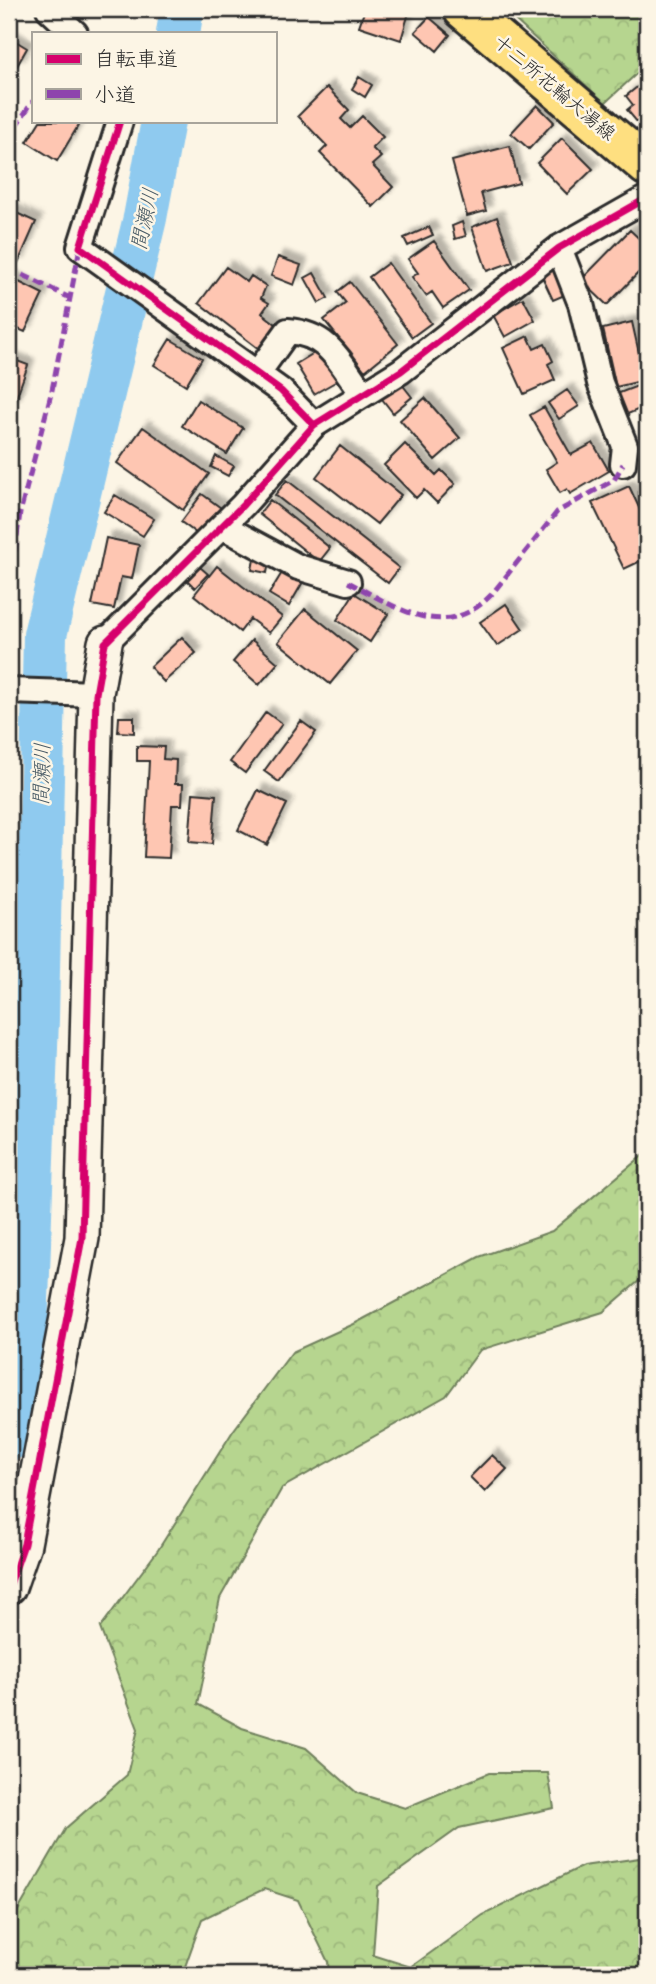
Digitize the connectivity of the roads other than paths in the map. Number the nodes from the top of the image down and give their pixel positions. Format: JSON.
{"nodes":[{"id":1,"x":49,"y":9,"type":"edge"},
{"id":2,"x":463,"y":9,"type":"edge"},
{"id":3,"x":74,"y":32,"type":"edge"},
{"id":4,"x":120,"y":122,"type":"edge"},
{"id":5,"x":647,"y":166,"type":"edge"},
{"id":6,"x":647,"y":198,"type":"edge"},
{"id":7,"x":559,"y":248,"type":"junction"},
{"id":8,"x":257,"y":374,"type":"junction"},
{"id":9,"x":363,"y":394,"type":"junction"},
{"id":10,"x":314,"y":425,"type":"junction"},
{"id":11,"x":623,"y":464,"type":"dead end"},
{"id":12,"x":222,"y":526,"type":"junction"},
{"id":13,"x":348,"y":582,"type":"dead end"},
{"id":14,"x":105,"y":643,"type":"joint"},
{"id":15,"x":9,"y":691,"type":"edge"},
{"id":16,"x":87,"y":694,"type":"junction"},
{"id":17,"x":9,"y":1587,"type":"edge"}],
"edges":[{"from":1,"to":3,"type":"street"},
{"from":2,"to":5,"type":"main road","name":"十二所花輪大湯線"},
{"from":4,"to":8,"type":"street"},
{"from":6,"to":7,"type":"street"},
{"from":7,"to":9,"type":"street"},
{"from":7,"to":11,"type":"street"},
{"from":8,"to":9,"type":"street"},
{"from":8,"to":10,"type":"street"},
{"from":9,"to":10,"type":"street"},
{"from":10,"to":12,"type":"street"},
{"from":12,"to":13,"type":"street"},
{"from":12,"to":14,"type":"street"},
{"from":14,"to":16,"type":"street"},
{"from":15,"to":16,"type":"street"},
{"from":16,"to":17,"type":"street"}]}
